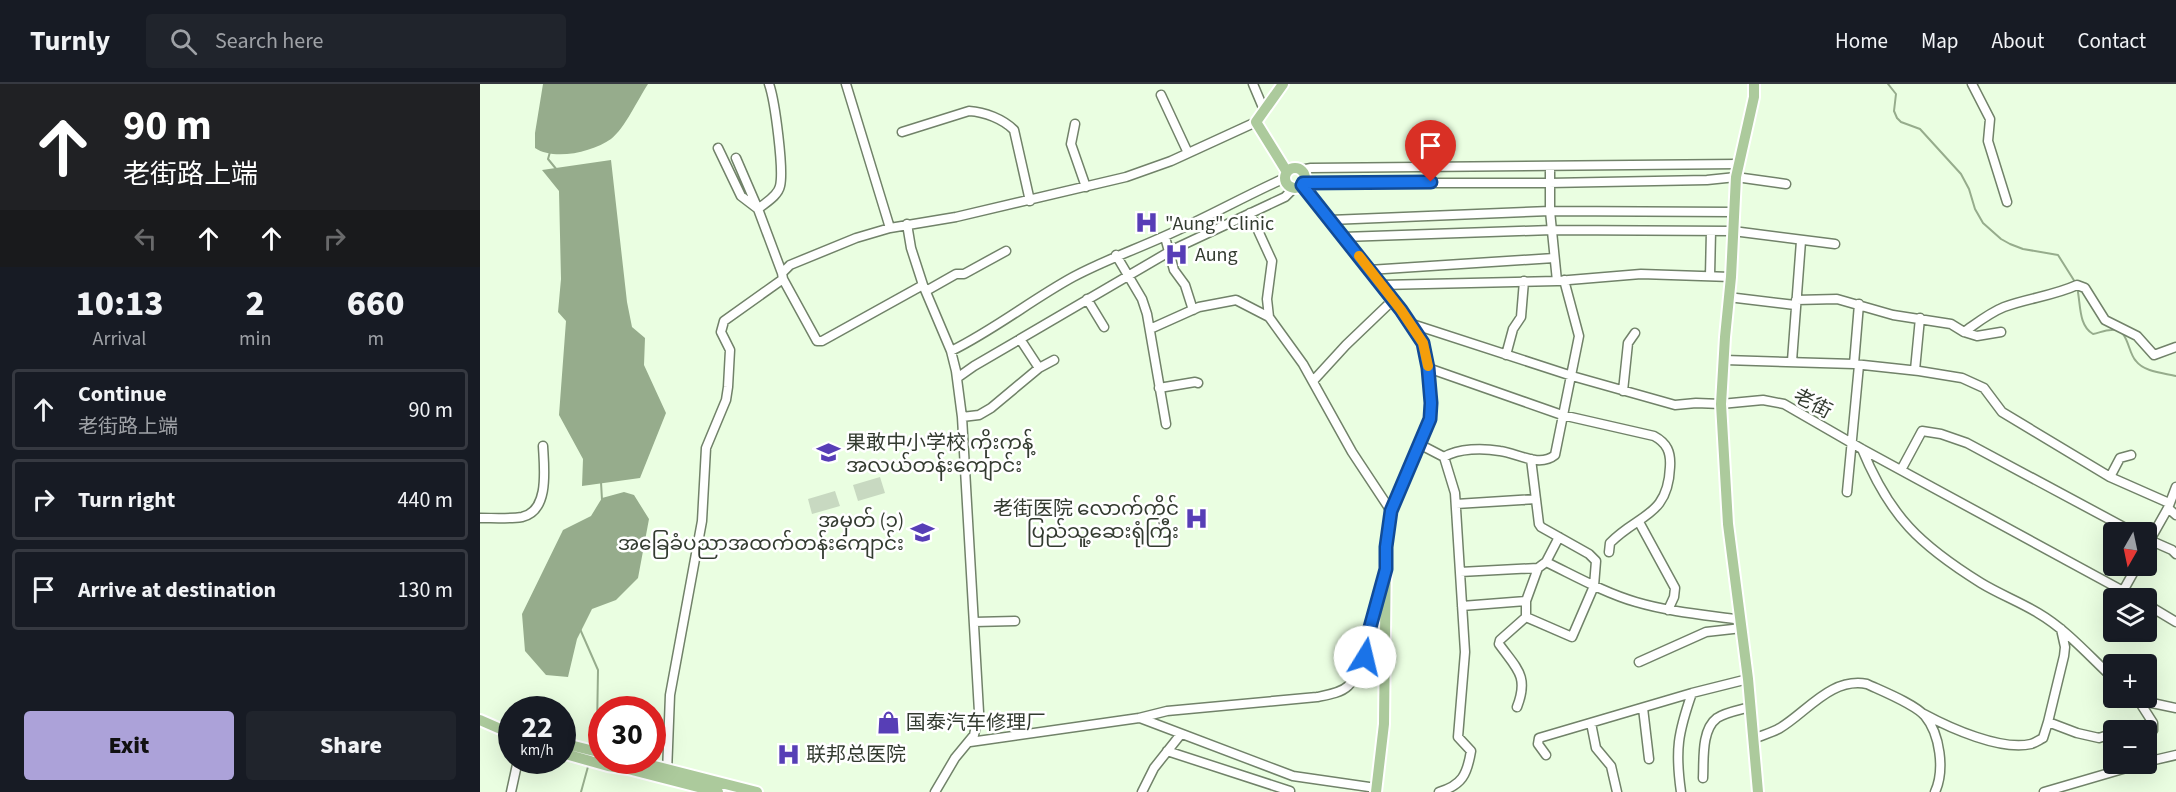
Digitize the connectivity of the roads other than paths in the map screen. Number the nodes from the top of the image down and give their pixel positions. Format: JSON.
{"nodes":[{"id":1,"x":769,"y":84,"type":"edge"},
{"id":2,"x":846,"y":84,"type":"edge"},
{"id":3,"x":1253,"y":84,"type":"edge"},
{"id":4,"x":1283,"y":84,"type":"edge"},
{"id":5,"x":1754,"y":84,"type":"edge"},
{"id":6,"x":1972,"y":84,"type":"edge"},
{"id":7,"x":1161,"y":94,"type":"dead end"},
{"id":8,"x":1264,"y":110,"type":"junction"},
{"id":9,"x":1256,"y":122,"type":"junction"},
{"id":10,"x":1075,"y":124,"type":"dead end"},
{"id":11,"x":902,"y":132,"type":"dead end"},
{"id":12,"x":718,"y":148,"type":"dead end"},
{"id":13,"x":1188,"y":153,"type":"junction"},
{"id":14,"x":736,"y":159,"type":"dead end"},
{"id":15,"x":1739,"y":164,"type":"junction"},
{"id":16,"x":1550,"y":166,"type":"junction"},
{"id":17,"x":1300,"y":170,"type":"junction"},
{"id":18,"x":1286,"y":175,"type":"junction"},
{"id":19,"x":1736,"y":177,"type":"junction"},
{"id":20,"x":1549,"y":183,"type":"junction"},
{"id":21,"x":1786,"y":184,"type":"dead end"},
{"id":22,"x":1300,"y":185,"type":"junction"},
{"id":23,"x":1086,"y":187,"type":"junction"},
{"id":24,"x":1030,"y":201,"type":"junction"},
{"id":25,"x":2007,"y":202,"type":"dead end"},
{"id":26,"x":758,"y":209,"type":"junction"},
{"id":27,"x":1550,"y":212,"type":"junction"},
{"id":28,"x":1734,"y":212,"type":"junction"},
{"id":29,"x":1250,"y":213,"type":"junction"},
{"id":30,"x":1330,"y":220,"type":"junction"},
{"id":31,"x":907,"y":224,"type":"junction"},
{"id":32,"x":890,"y":228,"type":"junction"},
{"id":33,"x":1552,"y":230,"type":"junction"},
{"id":34,"x":1711,"y":231,"type":"junction"},
{"id":35,"x":1733,"y":231,"type":"junction"},
{"id":36,"x":1165,"y":237,"type":"junction"},
{"id":37,"x":1343,"y":237,"type":"junction"},
{"id":38,"x":1801,"y":241,"type":"junction"},
{"id":39,"x":1835,"y":244,"type":"dead end"},
{"id":40,"x":1006,"y":251,"type":"dead end"},
{"id":41,"x":1168,"y":253,"type":"junction"},
{"id":42,"x":1116,"y":255,"type":"junction"},
{"id":43,"x":1554,"y":258,"type":"junction"},
{"id":44,"x":1369,"y":270,"type":"junction"},
{"id":45,"x":1128,"y":275,"type":"junction"},
{"id":46,"x":782,"y":276,"type":"junction"},
{"id":47,"x":1710,"y":276,"type":"junction"},
{"id":48,"x":1731,"y":277,"type":"junction"},
{"id":49,"x":1560,"y":280,"type":"junction"},
{"id":50,"x":1524,"y":281,"type":"junction"},
{"id":51,"x":1381,"y":285,"type":"junction"},
{"id":52,"x":925,"y":288,"type":"junction"},
{"id":53,"x":1728,"y":297,"type":"junction"},
{"id":54,"x":1087,"y":299,"type":"junction"},
{"id":55,"x":1393,"y":300,"type":"junction"},
{"id":56,"x":1795,"y":303,"type":"junction"},
{"id":57,"x":1859,"y":304,"type":"junction"},
{"id":58,"x":1193,"y":310,"type":"junction"},
{"id":59,"x":1269,"y":317,"type":"junction"},
{"id":60,"x":1920,"y":318,"type":"junction"},
{"id":61,"x":1409,"y":323,"type":"junction"},
{"id":62,"x":1104,"y":327,"type":"dead end"},
{"id":63,"x":1150,"y":329,"type":"junction"},
{"id":64,"x":2001,"y":332,"type":"dead end"},
{"id":65,"x":1635,"y":333,"type":"dead end"},
{"id":66,"x":1964,"y":333,"type":"junction"},
{"id":67,"x":1020,"y":339,"type":"junction"},
{"id":68,"x":2176,"y":347,"type":"edge"},
{"id":69,"x":951,"y":351,"type":"junction"},
{"id":70,"x":1506,"y":355,"type":"junction"},
{"id":71,"x":1054,"y":360,"type":"dead end"},
{"id":72,"x":1725,"y":360,"type":"junction"},
{"id":73,"x":1792,"y":361,"type":"junction"},
{"id":74,"x":1856,"y":365,"type":"junction"},
{"id":75,"x":1039,"y":368,"type":"junction"},
{"id":76,"x":1428,"y":368,"type":"junction"},
{"id":77,"x":1915,"y":370,"type":"junction"},
{"id":78,"x":1572,"y":376,"type":"junction"},
{"id":79,"x":957,"y":378,"type":"junction"},
{"id":80,"x":1313,"y":381,"type":"junction"},
{"id":81,"x":1198,"y":383,"type":"dead end"},
{"id":82,"x":1159,"y":388,"type":"junction"},
{"id":83,"x":1623,"y":391,"type":"junction"},
{"id":84,"x":1721,"y":404,"type":"junction"},
{"id":85,"x":1562,"y":415,"type":"junction"},
{"id":86,"x":962,"y":417,"type":"junction"},
{"id":87,"x":1166,"y":424,"type":"dead end"},
{"id":88,"x":1850,"y":443,"type":"junction"},
{"id":89,"x":1419,"y":444,"type":"junction"},
{"id":90,"x":543,"y":446,"type":"dead end"},
{"id":91,"x":1862,"y":449,"type":"junction"},
{"id":92,"x":2131,"y":455,"type":"dead end"},
{"id":93,"x":1444,"y":457,"type":"junction"},
{"id":94,"x":1531,"y":459,"type":"junction"},
{"id":95,"x":1901,"y":470,"type":"junction"},
{"id":96,"x":2110,"y":477,"type":"junction"},
{"id":97,"x":2176,"y":487,"type":"edge"},
{"id":98,"x":1847,"y":492,"type":"dead end"},
{"id":99,"x":1536,"y":499,"type":"junction"},
{"id":100,"x":1456,"y":504,"type":"junction"},
{"id":101,"x":2168,"y":505,"type":"junction"},
{"id":102,"x":1391,"y":511,"type":"junction"},
{"id":103,"x":2176,"y":515,"type":"edge"},
{"id":104,"x":480,"y":518,"type":"edge"},
{"id":105,"x":1639,"y":522,"type":"junction"},
{"id":106,"x":2114,"y":522,"type":"edge"},
{"id":107,"x":2157,"y":525,"type":"edge"},
{"id":108,"x":1559,"y":537,"type":"junction"},
{"id":109,"x":2157,"y":546,"type":"edge"},
{"id":110,"x":1609,"y":552,"type":"dead end"},
{"id":111,"x":2176,"y":554,"type":"edge"},
{"id":112,"x":1546,"y":562,"type":"junction"},
{"id":113,"x":1538,"y":568,"type":"junction"},
{"id":114,"x":1386,"y":569,"type":"junction"},
{"id":115,"x":1460,"y":572,"type":"junction"},
{"id":116,"x":1594,"y":586,"type":"junction"},
{"id":117,"x":2117,"y":588,"type":"edge"},
{"id":118,"x":1526,"y":601,"type":"junction"},
{"id":119,"x":1462,"y":606,"type":"junction"},
{"id":120,"x":1668,"y":610,"type":"junction"},
{"id":121,"x":2157,"y":611,"type":"edge"},
{"id":122,"x":1526,"y":617,"type":"junction"},
{"id":123,"x":1015,"y":621,"type":"dead end"},
{"id":124,"x":974,"y":622,"type":"junction"},
{"id":125,"x":2176,"y":622,"type":"edge"},
{"id":126,"x":1741,"y":624,"type":"junction"},
{"id":127,"x":2061,"y":628,"type":"junction"},
{"id":128,"x":1639,"y":662,"type":"dead end"},
{"id":129,"x":2103,"y":668,"type":"edge"},
{"id":130,"x":1748,"y":679,"type":"junction"},
{"id":131,"x":1692,"y":693,"type":"junction"},
{"id":132,"x":2157,"y":705,"type":"edge"},
{"id":133,"x":1517,"y":707,"type":"dead end"},
{"id":134,"x":1750,"y":707,"type":"junction"},
{"id":135,"x":1643,"y":708,"type":"junction"},
{"id":136,"x":2176,"y":708,"type":"edge"},
{"id":137,"x":1924,"y":714,"type":"junction"},
{"id":138,"x":1139,"y":718,"type":"junction"},
{"id":139,"x":480,"y":720,"type":"edge"},
{"id":140,"x":2048,"y":722,"type":"junction"},
{"id":141,"x":1591,"y":723,"type":"junction"},
{"id":142,"x":498,"y":728,"type":"edge"},
{"id":143,"x":1181,"y":734,"type":"junction"},
{"id":144,"x":2103,"y":737,"type":"edge"},
{"id":145,"x":1753,"y":738,"type":"junction"},
{"id":146,"x":970,"y":742,"type":"junction"},
{"id":147,"x":576,"y":751,"type":"edge"},
{"id":148,"x":1167,"y":751,"type":"junction"},
{"id":149,"x":576,"y":754,"type":"edge"},
{"id":150,"x":582,"y":754,"type":"junction"},
{"id":151,"x":588,"y":754,"type":"edge"},
{"id":152,"x":1546,"y":755,"type":"dead end"},
{"id":153,"x":2176,"y":755,"type":"edge"},
{"id":154,"x":1649,"y":759,"type":"dead end"},
{"id":155,"x":2157,"y":759,"type":"edge"},
{"id":156,"x":515,"y":774,"type":"edge"},
{"id":157,"x":667,"y":774,"type":"junction"},
{"id":158,"x":2106,"y":774,"type":"edge"},
{"id":159,"x":1293,"y":776,"type":"junction"},
{"id":160,"x":1702,"y":778,"type":"dead end"},
{"id":161,"x":1376,"y":790,"type":"edge"},
{"id":162,"x":1290,"y":791,"type":"edge"},
{"id":163,"x":511,"y":792,"type":"edge"},
{"id":164,"x":718,"y":792,"type":"edge"},
{"id":165,"x":757,"y":792,"type":"edge"},
{"id":166,"x":935,"y":792,"type":"edge"},
{"id":167,"x":1142,"y":792,"type":"edge"},
{"id":168,"x":1439,"y":792,"type":"edge"},
{"id":169,"x":1617,"y":792,"type":"edge"},
{"id":170,"x":1681,"y":792,"type":"edge"},
{"id":171,"x":1758,"y":792,"type":"edge"},
{"id":172,"x":1935,"y":792,"type":"edge"},
{"id":173,"x":2044,"y":792,"type":"edge"}],
"edges":[{"from":1,"to":26,"type":"street"},
{"from":2,"to":32,"type":"street"},
{"from":3,"to":8,"type":"street"},
{"from":4,"to":8,"type":"main road"},
{"from":5,"to":15,"type":"main road"},
{"from":6,"to":25,"type":"street"},
{"from":7,"to":13,"type":"street"},
{"from":8,"to":9,"type":"main road"},
{"from":9,"to":13,"type":"street"},
{"from":9,"to":18,"type":"main road"},
{"from":10,"to":23,"type":"street"},
{"from":11,"to":24,"type":"street"},
{"from":12,"to":26,"type":"street"},
{"from":13,"to":23,"type":"street"},
{"from":14,"to":26,"type":"street"},
{"from":15,"to":16,"type":"street"},
{"from":15,"to":19,"type":"main road"},
{"from":16,"to":17,"type":"street"},
{"from":16,"to":20,"type":"street"},
{"from":17,"to":18,"type":"main road"},
{"from":17,"to":22,"type":"main road"},
{"from":18,"to":22,"type":"main road"},
{"from":18,"to":36,"type":"street"},
{"from":19,"to":20,"type":"street"},
{"from":19,"to":21,"type":"street"},
{"from":19,"to":28,"type":"main road"},
{"from":20,"to":22,"type":"street"},
{"from":20,"to":27,"type":"street"},
{"from":22,"to":29,"type":"street"},
{"from":22,"to":30,"type":"main road"},
{"from":23,"to":24,"type":"street"},
{"from":24,"to":31,"type":"street"},
{"from":26,"to":46,"type":"street"},
{"from":27,"to":28,"type":"street"},
{"from":27,"to":30,"type":"street"},
{"from":27,"to":33,"type":"street"},
{"from":28,"to":35,"type":"main road"},
{"from":29,"to":41,"type":"street"},
{"from":29,"to":59,"type":"street"},
{"from":30,"to":37,"type":"main road"},
{"from":31,"to":32,"type":"street"},
{"from":31,"to":52,"type":"street"},
{"from":32,"to":46,"type":"street"},
{"from":33,"to":34,"type":"street"},
{"from":33,"to":37,"type":"street"},
{"from":33,"to":43,"type":"street"},
{"from":34,"to":35,"type":"street"},
{"from":34,"to":47,"type":"street"},
{"from":35,"to":38,"type":"street"},
{"from":35,"to":48,"type":"main road"},
{"from":36,"to":41,"type":"street"},
{"from":36,"to":42,"type":"street"},
{"from":37,"to":44,"type":"main road"},
{"from":38,"to":39,"type":"street"},
{"from":38,"to":56,"type":"street"},
{"from":40,"to":52,"type":"street"},
{"from":41,"to":45,"type":"street"},
{"from":41,"to":58,"type":"street"},
{"from":42,"to":45,"type":"street"},
{"from":42,"to":69,"type":"street"},
{"from":43,"to":44,"type":"street"},
{"from":43,"to":49,"type":"street"},
{"from":44,"to":51,"type":"main road"},
{"from":45,"to":54,"type":"street"},
{"from":45,"to":63,"type":"street"},
{"from":46,"to":52,"type":"street"},
{"from":46,"to":157,"type":"street"},
{"from":47,"to":48,"type":"street"},
{"from":47,"to":49,"type":"street"},
{"from":48,"to":53,"type":"main road"},
{"from":49,"to":50,"type":"street"},
{"from":49,"to":78,"type":"street"},
{"from":50,"to":51,"type":"street"},
{"from":50,"to":70,"type":"street"},
{"from":51,"to":55,"type":"main road"},
{"from":52,"to":69,"type":"street"},
{"from":53,"to":56,"type":"street"},
{"from":53,"to":72,"type":"main road"},
{"from":54,"to":62,"type":"street"},
{"from":54,"to":67,"type":"street"},
{"from":55,"to":61,"type":"main road"},
{"from":55,"to":80,"type":"street"},
{"from":56,"to":57,"type":"street"},
{"from":56,"to":73,"type":"street"},
{"from":57,"to":60,"type":"street"},
{"from":57,"to":74,"type":"street"},
{"from":58,"to":59,"type":"street"},
{"from":58,"to":63,"type":"street"},
{"from":59,"to":80,"type":"street"},
{"from":60,"to":66,"type":"street"},
{"from":60,"to":77,"type":"street"},
{"from":61,"to":70,"type":"street","name":"老街"},
{"from":61,"to":76,"type":"main road"},
{"from":63,"to":82,"type":"street"},
{"from":64,"to":66,"type":"street"},
{"from":65,"to":83,"type":"street"},
{"from":66,"to":68,"type":"street"},
{"from":67,"to":75,"type":"street"},
{"from":67,"to":79,"type":"street"},
{"from":69,"to":79,"type":"street"},
{"from":70,"to":78,"type":"street","name":"老街"},
{"from":71,"to":75,"type":"street"},
{"from":72,"to":73,"type":"street"},
{"from":72,"to":84,"type":"main road"},
{"from":73,"to":74,"type":"street"},
{"from":74,"to":77,"type":"street"},
{"from":74,"to":88,"type":"street"},
{"from":75,"to":86,"type":"street"},
{"from":76,"to":85,"type":"street"},
{"from":76,"to":89,"type":"main road"},
{"from":77,"to":96,"type":"street"},
{"from":78,"to":83,"type":"street","name":"老街"},
{"from":78,"to":85,"type":"street"},
{"from":79,"to":86,"type":"street"},
{"from":80,"to":102,"type":"street"},
{"from":81,"to":82,"type":"street"},
{"from":82,"to":87,"type":"street"},
{"from":83,"to":84,"type":"street","name":"老街"},
{"from":84,"to":88,"type":"street","name":"老街"},
{"from":84,"to":126,"type":"main road"},
{"from":85,"to":94,"type":"street"},
{"from":85,"to":105,"type":"street"},
{"from":86,"to":124,"type":"street"},
{"from":88,"to":91,"type":"street","name":"老街"},
{"from":88,"to":98,"type":"street"},
{"from":89,"to":93,"type":"street"},
{"from":89,"to":102,"type":"main road"},
{"from":90,"to":104,"type":"street"},
{"from":91,"to":95,"type":"street","name":"老街"},
{"from":91,"to":127,"type":"street"},
{"from":92,"to":96,"type":"street"},
{"from":93,"to":94,"type":"street"},
{"from":93,"to":100,"type":"street"},
{"from":94,"to":99,"type":"street"},
{"from":95,"to":106,"type":"street"},
{"from":95,"to":117,"type":"street","name":"老街"},
{"from":96,"to":101,"type":"street"},
{"from":97,"to":101,"type":"street"},
{"from":99,"to":100,"type":"street"},
{"from":99,"to":108,"type":"street"},
{"from":100,"to":115,"type":"street"},
{"from":101,"to":103,"type":"street"},
{"from":101,"to":107,"type":"street"},
{"from":102,"to":114,"type":"main road"},
{"from":105,"to":110,"type":"street"},
{"from":105,"to":120,"type":"street"},
{"from":108,"to":112,"type":"street"},
{"from":108,"to":116,"type":"street"},
{"from":109,"to":111,"type":"street"},
{"from":112,"to":113,"type":"street"},
{"from":112,"to":116,"type":"street"},
{"from":113,"to":115,"type":"street"},
{"from":113,"to":118,"type":"street"},
{"from":114,"to":138,"type":"street"},
{"from":114,"to":161,"type":"main road"},
{"from":115,"to":119,"type":"street"},
{"from":116,"to":120,"type":"street"},
{"from":116,"to":122,"type":"street"},
{"from":118,"to":119,"type":"street"},
{"from":118,"to":122,"type":"street"},
{"from":119,"to":168,"type":"street"},
{"from":120,"to":126,"type":"street"},
{"from":121,"to":125,"type":"street"},
{"from":122,"to":133,"type":"street"},
{"from":123,"to":124,"type":"street"},
{"from":124,"to":146,"type":"street"},
{"from":126,"to":128,"type":"street"},
{"from":126,"to":130,"type":"main road"},
{"from":127,"to":129,"type":"street"},
{"from":127,"to":140,"type":"street"},
{"from":130,"to":131,"type":"street"},
{"from":130,"to":134,"type":"main road"},
{"from":131,"to":135,"type":"street"},
{"from":131,"to":170,"type":"street"},
{"from":132,"to":136,"type":"street"},
{"from":134,"to":145,"type":"main road"},
{"from":134,"to":160,"type":"street"},
{"from":135,"to":141,"type":"street"},
{"from":135,"to":154,"type":"street"},
{"from":137,"to":140,"type":"street"},
{"from":137,"to":145,"type":"street"},
{"from":137,"to":172,"type":"street"},
{"from":138,"to":143,"type":"street"},
{"from":138,"to":146,"type":"street"},
{"from":139,"to":142,"type":"main road"},
{"from":140,"to":144,"type":"street"},
{"from":141,"to":152,"type":"street"},
{"from":141,"to":169,"type":"street"},
{"from":143,"to":148,"type":"street"},
{"from":143,"to":159,"type":"street"},
{"from":145,"to":171,"type":"main road"},
{"from":146,"to":166,"type":"street"},
{"from":147,"to":150,"type":"main road"},
{"from":148,"to":162,"type":"street"},
{"from":148,"to":167,"type":"street"},
{"from":149,"to":150,"type":"main road"},
{"from":150,"to":151,"type":"main road"},
{"from":150,"to":157,"type":"main road"},
{"from":153,"to":155,"type":"street"},
{"from":156,"to":163,"type":"street"},
{"from":157,"to":164,"type":"main road"},
{"from":157,"to":165,"type":"main road"},
{"from":158,"to":173,"type":"street"},
{"from":159,"to":161,"type":"street"},
{"from":159,"to":162,"type":"street"}]}
